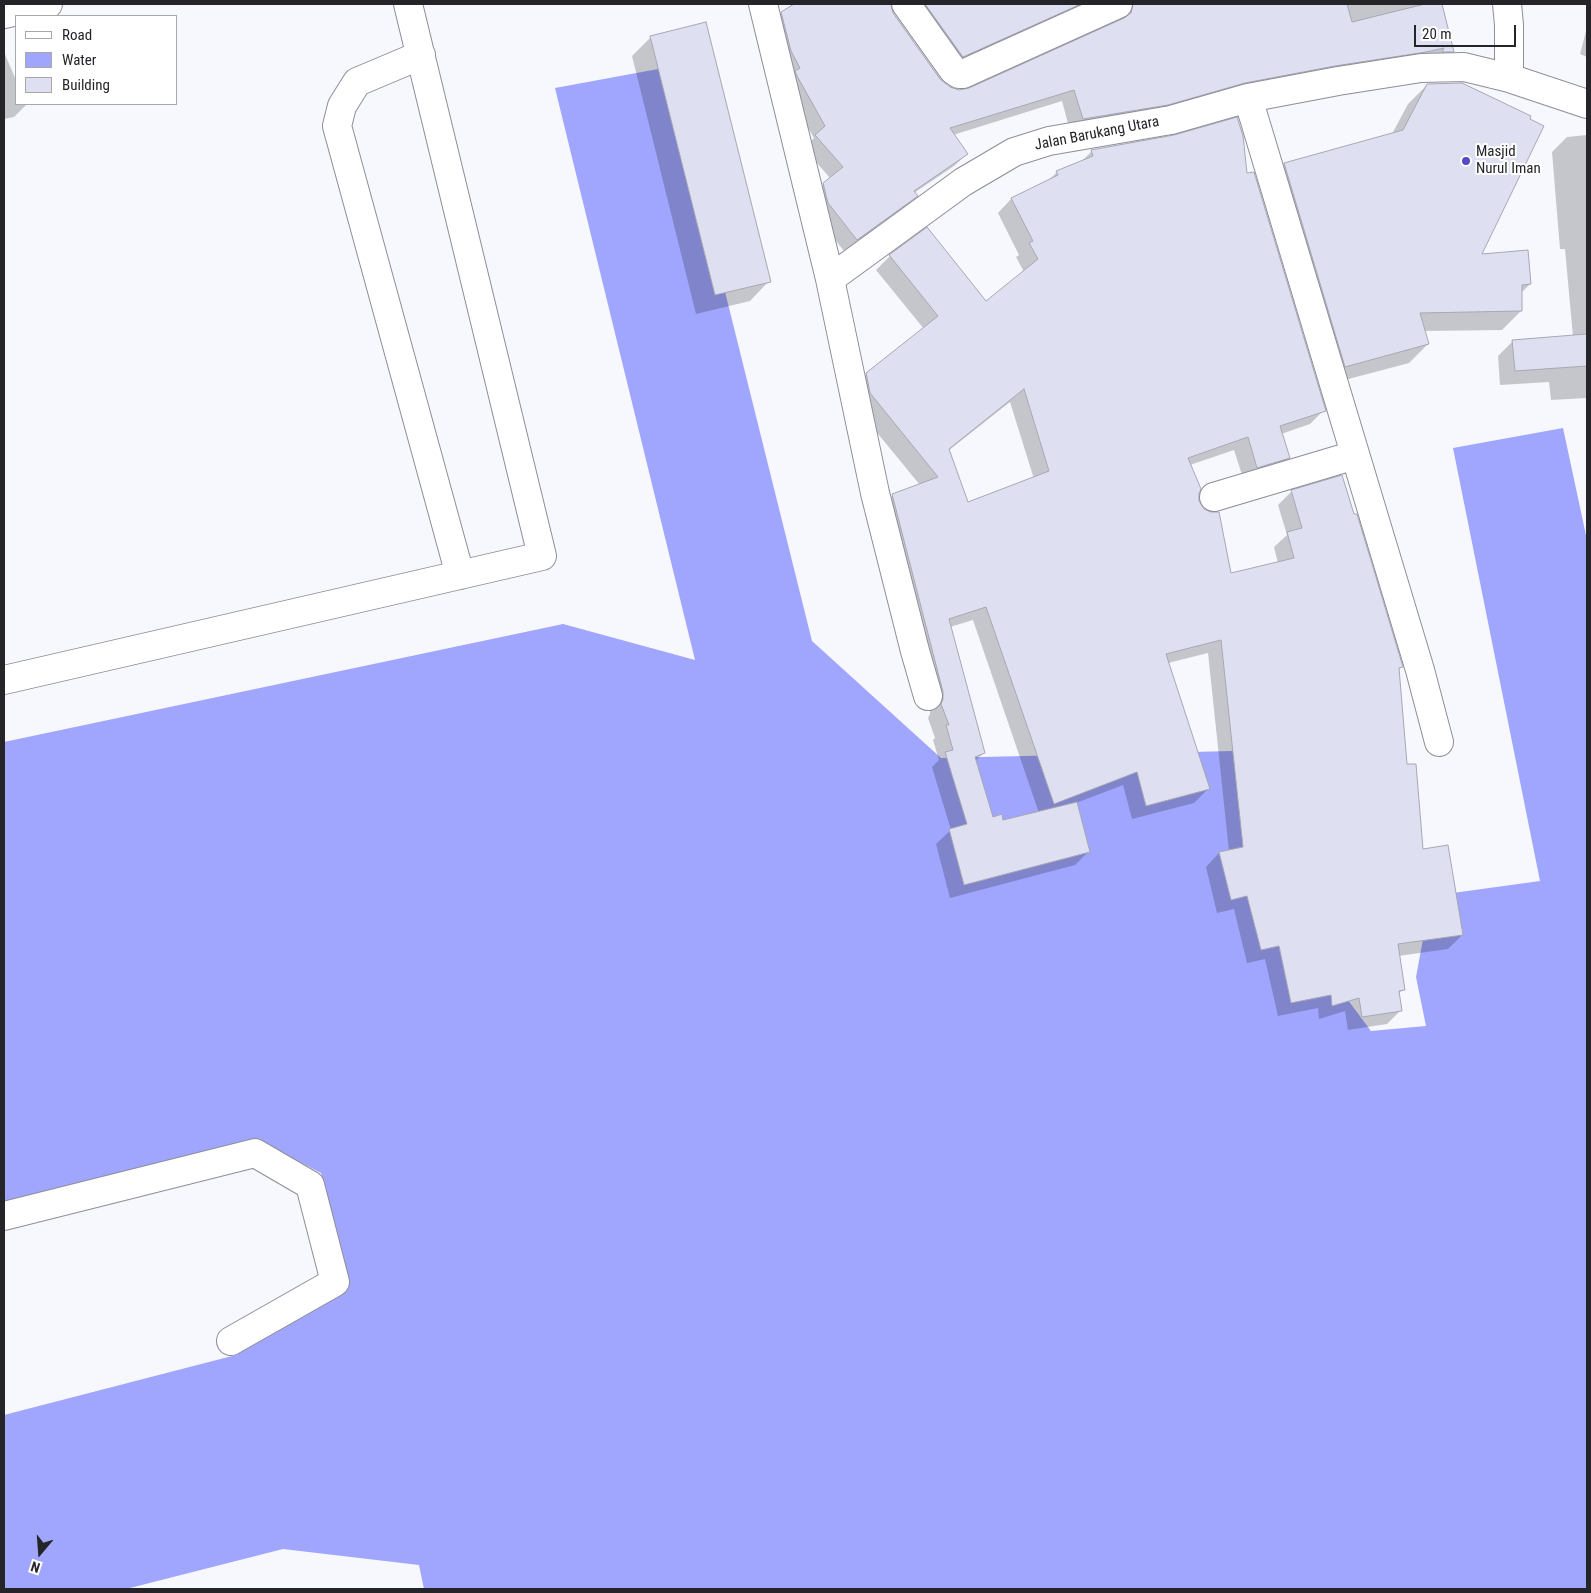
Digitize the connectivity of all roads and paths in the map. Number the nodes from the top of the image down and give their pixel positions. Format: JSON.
{"nodes":[{"id":1,"x":48,"y":4,"type":"edge"},
{"id":2,"x":408,"y":4,"type":"edge"},
{"id":3,"x":906,"y":4,"type":"edge"},
{"id":4,"x":1118,"y":4,"type":"edge"},
{"id":5,"x":1506,"y":4,"type":"edge"},
{"id":6,"x":768,"y":6,"type":"edge"},
{"id":7,"x":4,"y":14,"type":"edge"},
{"id":8,"x":421,"y":55,"type":"junction"},
{"id":9,"x":1509,"y":78,"type":"junction"},
{"id":10,"x":1248,"y":98,"type":"junction"},
{"id":11,"x":1587,"y":104,"type":"edge"},
{"id":12,"x":830,"y":279,"type":"junction"},
{"id":13,"x":1355,"y":455,"type":"junction"},
{"id":14,"x":1214,"y":497,"type":"dead end"},
{"id":15,"x":460,"y":575,"type":"junction"},
{"id":16,"x":4,"y":680,"type":"edge"},
{"id":17,"x":928,"y":696,"type":"dead end"},
{"id":18,"x":1440,"y":742,"type":"dead end"},
{"id":19,"x":4,"y":1216,"type":"edge"},
{"id":20,"x":231,"y":1341,"type":"dead end"}],
"edges":[{"from":1,"to":7,"type":"street"},
{"from":2,"to":8,"type":"street"},
{"from":3,"to":4,"type":"street"},
{"from":5,"to":9,"type":"street"},
{"from":6,"to":12,"type":"street"},
{"from":8,"to":15,"type":"street"},
{"from":8,"to":15,"type":"street"},
{"from":9,"to":10,"type":"street","name":"Jalan Barukang Utara"},
{"from":9,"to":11,"type":"street","name":"Jalan Barukang Utara"},
{"from":10,"to":12,"type":"street","name":"Jalan Barukang Utara"},
{"from":10,"to":13,"type":"street"},
{"from":12,"to":17,"type":"street"},
{"from":13,"to":14,"type":"street"},
{"from":13,"to":18,"type":"street"},
{"from":15,"to":16,"type":"street"},
{"from":19,"to":20,"type":"street"}]}
